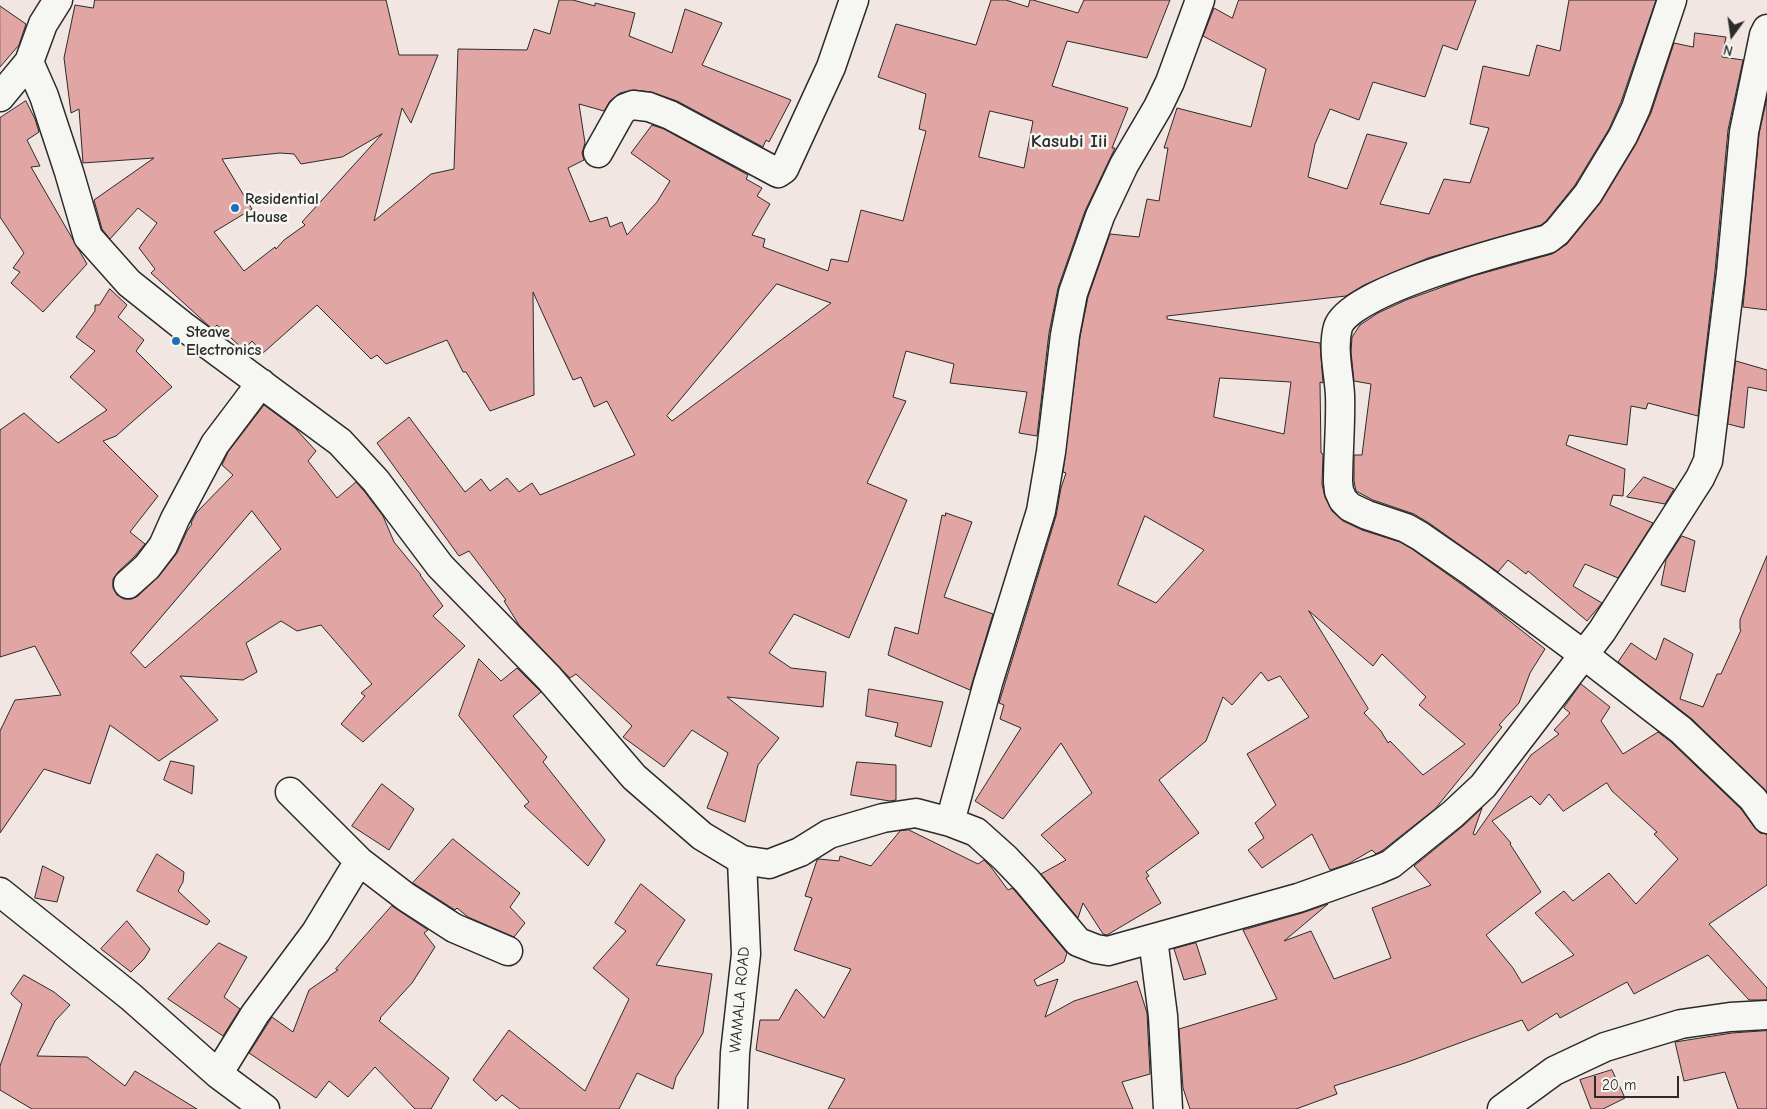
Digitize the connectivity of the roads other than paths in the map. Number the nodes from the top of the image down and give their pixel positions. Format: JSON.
{"nodes":[{"id":1,"x":58,"y":0,"type":"edge"},
{"id":2,"x":854,"y":0,"type":"edge"},
{"id":3,"x":1200,"y":0,"type":"edge"},
{"id":4,"x":1672,"y":0,"type":"edge"},
{"id":5,"x":1767,"y":29,"type":"edge"},
{"id":6,"x":29,"y":62,"type":"junction"},
{"id":7,"x":0,"y":97,"type":"edge"},
{"id":8,"x":598,"y":153,"type":"dead end"},
{"id":9,"x":261,"y":383,"type":"junction"},
{"id":10,"x":128,"y":584,"type":"dead end"},
{"id":11,"x":1584,"y":655,"type":"junction"},
{"id":12,"x":290,"y":792,"type":"dead end"},
{"id":13,"x":1767,"y":819,"type":"edge"},
{"id":14,"x":950,"y":822,"type":"junction"},
{"id":15,"x":742,"y":860,"type":"junction"},
{"id":16,"x":359,"y":861,"type":"junction"},
{"id":17,"x":3,"y":903,"type":"edge"},
{"id":18,"x":1153,"y":938,"type":"junction"},
{"id":19,"x":508,"y":951,"type":"dead end"},
{"id":20,"x":1767,"y":1015,"type":"edge"},
{"id":21,"x":218,"y":1074,"type":"junction"},
{"id":22,"x":249,"y":1104,"type":"edge"},
{"id":23,"x":733,"y":1109,"type":"edge"},
{"id":24,"x":1168,"y":1109,"type":"edge"},
{"id":25,"x":1502,"y":1109,"type":"edge"}],
"edges":[{"from":1,"to":6,"type":"street"},
{"from":2,"to":8,"type":"street"},
{"from":3,"to":14,"type":"street"},
{"from":4,"to":11,"type":"street"},
{"from":5,"to":11,"type":"street"},
{"from":6,"to":7,"type":"street"},
{"from":6,"to":9,"type":"street"},
{"from":9,"to":10,"type":"street"},
{"from":9,"to":15,"type":"street"},
{"from":11,"to":13,"type":"street"},
{"from":11,"to":18,"type":"street"},
{"from":12,"to":16,"type":"street"},
{"from":14,"to":15,"type":"street"},
{"from":14,"to":18,"type":"street"},
{"from":15,"to":23,"type":"street","name":"WAMALA ROAD"},
{"from":16,"to":19,"type":"street"},
{"from":16,"to":21,"type":"street"},
{"from":17,"to":21,"type":"street"},
{"from":18,"to":24,"type":"street"},
{"from":20,"to":25,"type":"street"},
{"from":21,"to":22,"type":"street"}]}
